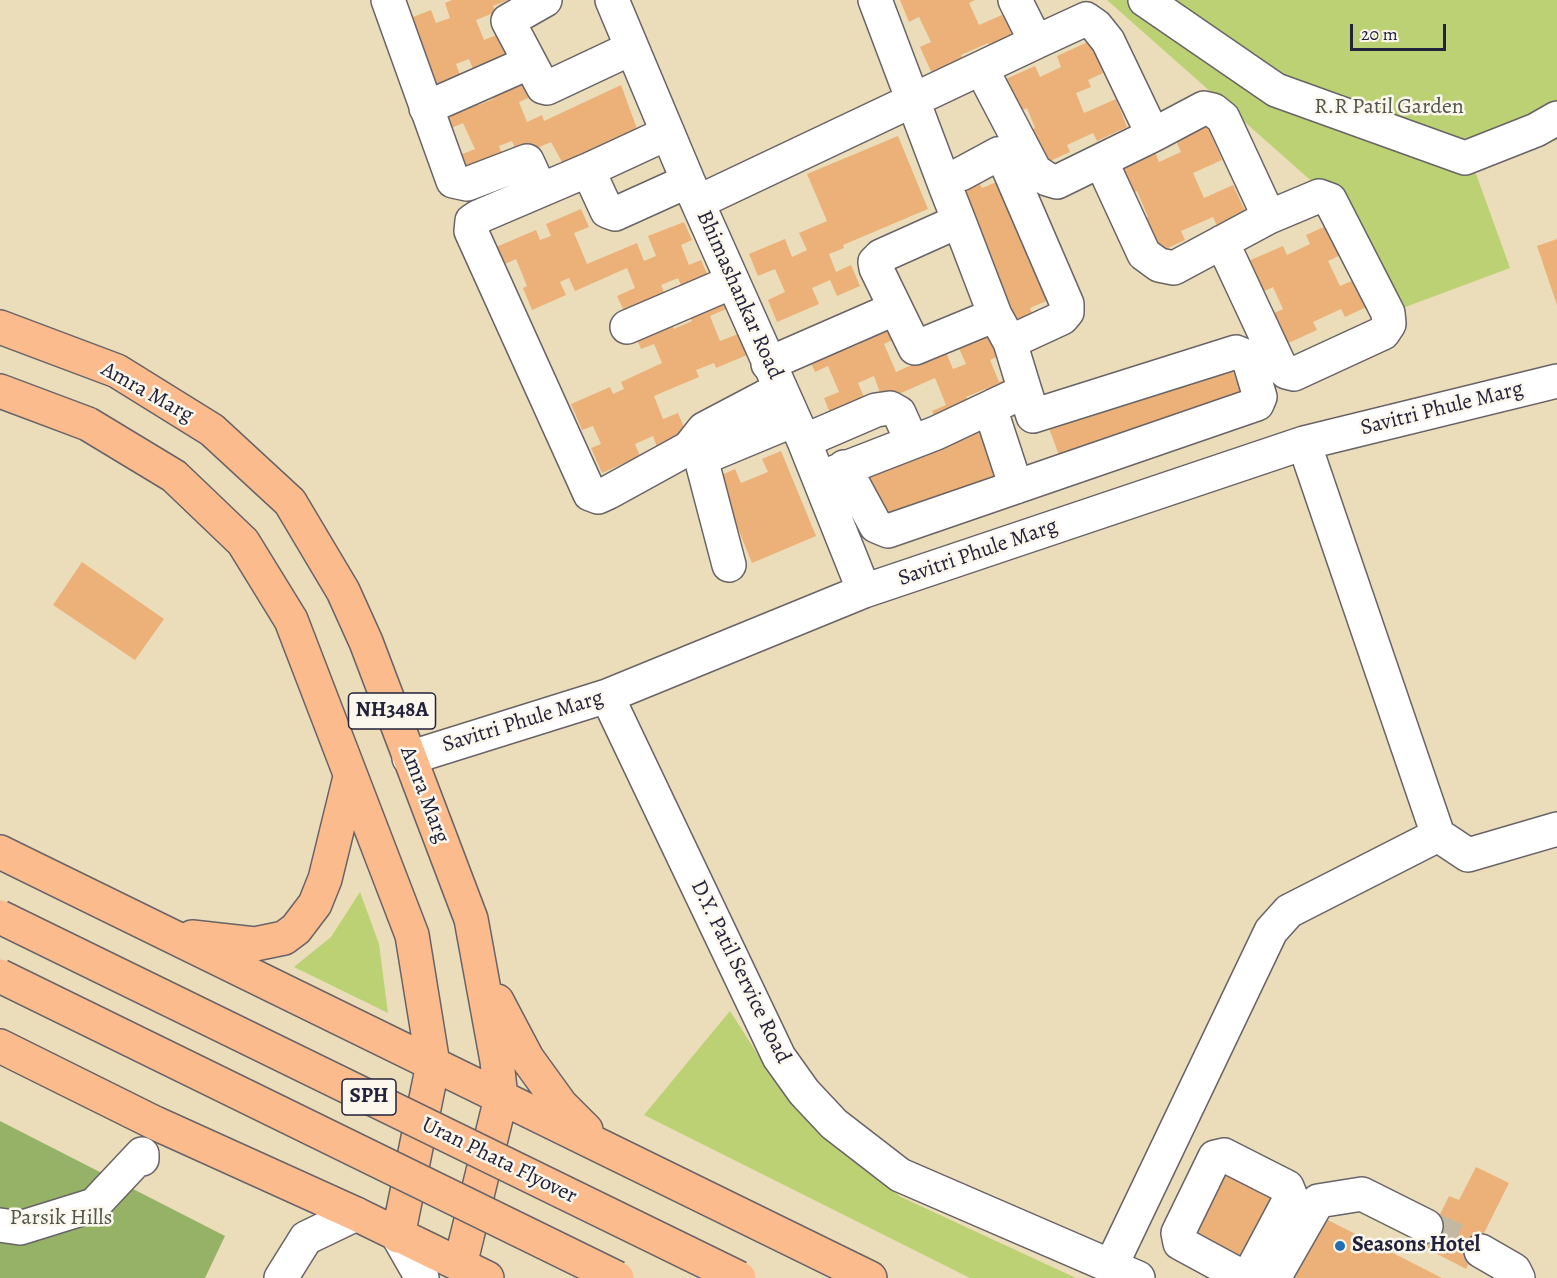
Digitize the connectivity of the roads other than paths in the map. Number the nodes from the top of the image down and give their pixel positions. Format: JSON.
{"nodes":[{"id":1,"x":388,"y":0,"type":"edge"},
{"id":2,"x":545,"y":0,"type":"edge"},
{"id":3,"x":612,"y":0,"type":"edge"},
{"id":4,"x":875,"y":0,"type":"edge"},
{"id":5,"x":1015,"y":0,"type":"edge"},
{"id":6,"x":1145,"y":0,"type":"edge"},
{"id":7,"x":1036,"y":42,"type":"junction"},
{"id":8,"x":632,"y":48,"type":"junction"},
{"id":9,"x":528,"y":63,"type":"junction"},
{"id":10,"x":981,"y":68,"type":"junction"},
{"id":11,"x":913,"y":102,"type":"junction"},
{"id":12,"x":426,"y":108,"type":"junction"},
{"id":13,"x":1557,"y":118,"type":"edge"},
{"id":14,"x":668,"y":133,"type":"junction"},
{"id":15,"x":1153,"y":135,"type":"junction"},
{"id":16,"x":1101,"y":160,"type":"junction"},
{"id":17,"x":588,"y":170,"type":"junction"},
{"id":18,"x":961,"y":174,"type":"dead end"},
{"id":19,"x":540,"y":189,"type":"junction"},
{"id":20,"x":693,"y":192,"type":"junction"},
{"id":21,"x":1269,"y":217,"type":"junction"},
{"id":22,"x":959,"y":221,"type":"junction"},
{"id":23,"x":1222,"y":242,"type":"junction"},
{"id":24,"x":732,"y":282,"type":"junction"},
{"id":25,"x":894,"y":309,"type":"junction"},
{"id":26,"x":0,"y":327,"type":"edge"},
{"id":27,"x":627,"y":327,"type":"dead end"},
{"id":28,"x":1003,"y":329,"type":"junction"},
{"id":29,"x":1265,"y":366,"type":"junction"},
{"id":30,"x":774,"y":376,"type":"junction"},
{"id":31,"x":1557,"y":381,"type":"edge"},
{"id":32,"x":0,"y":391,"type":"edge"},
{"id":33,"x":1025,"y":391,"type":"junction"},
{"id":34,"x":990,"y":408,"type":"junction"},
{"id":35,"x":799,"y":430,"type":"junction"},
{"id":36,"x":912,"y":442,"type":"junction"},
{"id":37,"x":1304,"y":443,"type":"junction"},
{"id":38,"x":831,"y":473,"type":"junction"},
{"id":39,"x":1016,"y":487,"type":"junction"},
{"id":40,"x":729,"y":566,"type":"dead end"},
{"id":41,"x":864,"y":591,"type":"junction"},
{"id":42,"x":607,"y":696,"type":"junction"},
{"id":43,"x":409,"y":758,"type":"junction"},
{"id":44,"x":350,"y":777,"type":"junction"},
{"id":45,"x":1557,"y":829,"type":"edge"},
{"id":46,"x":1438,"y":835,"type":"junction"},
{"id":47,"x":0,"y":852,"type":"edge"},
{"id":48,"x":0,"y":917,"type":"edge"},
{"id":49,"x":471,"y":919,"type":"junction"},
{"id":50,"x":163,"y":932,"type":"junction"},
{"id":51,"x":0,"y":976,"type":"edge"},
{"id":52,"x":0,"y":1046,"type":"edge"},
{"id":53,"x":433,"y":1064,"type":"junction"},
{"id":54,"x":501,"y":1098,"type":"junction"},
{"id":55,"x":603,"y":1147,"type":"junction"},
{"id":56,"x":142,"y":1159,"type":"dead end"},
{"id":57,"x":1154,"y":1174,"type":"junction"},
{"id":58,"x":1196,"y":1196,"type":"junction"},
{"id":59,"x":356,"y":1214,"type":"junction"},
{"id":60,"x":0,"y":1226,"type":"edge"},
{"id":61,"x":1426,"y":1226,"type":"tunnel mouth"},
{"id":62,"x":398,"y":1236,"type":"junction"},
{"id":63,"x":1481,"y":1251,"type":"tunnel mouth"},
{"id":64,"x":1208,"y":1269,"type":"edge"},
{"id":65,"x":1124,"y":1272,"type":"edge"},
{"id":66,"x":469,"y":1274,"type":"edge"},
{"id":67,"x":281,"y":1278,"type":"edge"},
{"id":68,"x":422,"y":1278,"type":"edge"},
{"id":69,"x":617,"y":1278,"type":"edge"},
{"id":70,"x":739,"y":1278,"type":"edge"},
{"id":71,"x":870,"y":1278,"type":"edge"},
{"id":72,"x":1274,"y":1278,"type":"edge"},
{"id":73,"x":1518,"y":1278,"type":"edge"}],
"edges":[{"from":1,"to":12,"type":"street"},
{"from":2,"to":9,"type":"street"},
{"from":3,"to":8,"type":"street","name":"Bhimashankar Road"},
{"from":4,"to":11,"type":"street"},
{"from":5,"to":7,"type":"street"},
{"from":6,"to":13,"type":"street"},
{"from":7,"to":10,"type":"street"},
{"from":7,"to":15,"type":"street"},
{"from":8,"to":9,"type":"street"},
{"from":8,"to":14,"type":"street","name":"Bhimashankar Road"},
{"from":9,"to":12,"type":"street"},
{"from":10,"to":11,"type":"street"},
{"from":10,"to":16,"type":"street"},
{"from":11,"to":20,"type":"street"},
{"from":11,"to":22,"type":"street"},
{"from":12,"to":19,"type":"street"},
{"from":14,"to":17,"type":"street"},
{"from":14,"to":20,"type":"street","name":"Bhimashankar Road"},
{"from":15,"to":16,"type":"street"},
{"from":15,"to":21,"type":"street"},
{"from":16,"to":23,"type":"street"},
{"from":17,"to":19,"type":"street"},
{"from":17,"to":20,"type":"street"},
{"from":18,"to":28,"type":"street"},
{"from":19,"to":30,"type":"street"},
{"from":20,"to":24,"type":"street","name":"Bhimashankar Road"},
{"from":21,"to":23,"type":"street"},
{"from":21,"to":29,"type":"street"},
{"from":22,"to":25,"type":"street"},
{"from":22,"to":28,"type":"street"},
{"from":23,"to":29,"type":"street"},
{"from":24,"to":27,"type":"street"},
{"from":24,"to":30,"type":"street","name":"Bhimashankar Road"},
{"from":25,"to":28,"type":"street"},
{"from":25,"to":30,"type":"street"},
{"from":26,"to":43,"type":"highway","name":"Amra Marg","number":"NH348A"},
{"from":28,"to":33,"type":"street"},
{"from":29,"to":33,"type":"street"},
{"from":29,"to":39,"type":"street"},
{"from":30,"to":35,"type":"street","name":"Bhimashankar Road"},
{"from":31,"to":37,"type":"street","name":"Savitri Phule Marg"},
{"from":32,"to":44,"type":"highway","number":"NH348A"},
{"from":33,"to":34,"type":"street"},
{"from":34,"to":36,"type":"street"},
{"from":34,"to":39,"type":"street"},
{"from":35,"to":36,"type":"street"},
{"from":35,"to":38,"type":"street","name":"Bhimashankar Road"},
{"from":35,"to":40,"type":"street"},
{"from":36,"to":38,"type":"street"},
{"from":37,"to":41,"type":"street","name":"Savitri Phule Marg"},
{"from":37,"to":46,"type":"street"},
{"from":38,"to":39,"type":"street"},
{"from":38,"to":41,"type":"street","name":"Bhimashankar Road"},
{"from":41,"to":42,"type":"street","name":"Savitri Phule Marg"},
{"from":42,"to":43,"type":"street","name":"Savitri Phule Marg"},
{"from":42,"to":65,"type":"street","name":"D.Y. Patil Service Road"},
{"from":43,"to":49,"type":"highway","name":"Amra Marg","number":"NH348A"},
{"from":44,"to":50,"type":"highway"},
{"from":44,"to":53,"type":"highway","number":"NH348A"},
{"from":45,"to":46,"type":"street"},
{"from":46,"to":57,"type":"street"},
{"from":47,"to":50,"type":"highway"},
{"from":48,"to":70,"type":"highway","name":"Uran Phata Flyover","number":"SPH","bridge":true},
{"from":49,"to":54,"type":"highway","name":"Amra Marg","number":"NH348A"},
{"from":49,"to":55,"type":"highway"},
{"from":50,"to":53,"type":"highway"},
{"from":51,"to":69,"type":"highway","number":"SPH","bridge":true},
{"from":52,"to":59,"type":"highway"},
{"from":53,"to":54,"type":"highway"},
{"from":53,"to":62,"type":"highway","number":"NH348A"},
{"from":54,"to":55,"type":"highway"},
{"from":54,"to":66,"type":"highway","name":"Amra Marg","number":"NH348A"},
{"from":55,"to":71,"type":"highway"},
{"from":56,"to":60,"type":"street"},
{"from":57,"to":58,"type":"street"},
{"from":57,"to":65,"type":"street"},
{"from":58,"to":64,"type":"street"},
{"from":58,"to":64,"type":"street"},
{"from":59,"to":62,"type":"highway"},
{"from":59,"to":67,"type":"street"},
{"from":61,"to":72,"type":"street"},
{"from":62,"to":66,"type":"highway"},
{"from":62,"to":68,"type":"street"},
{"from":63,"to":73,"type":"street"}]}
